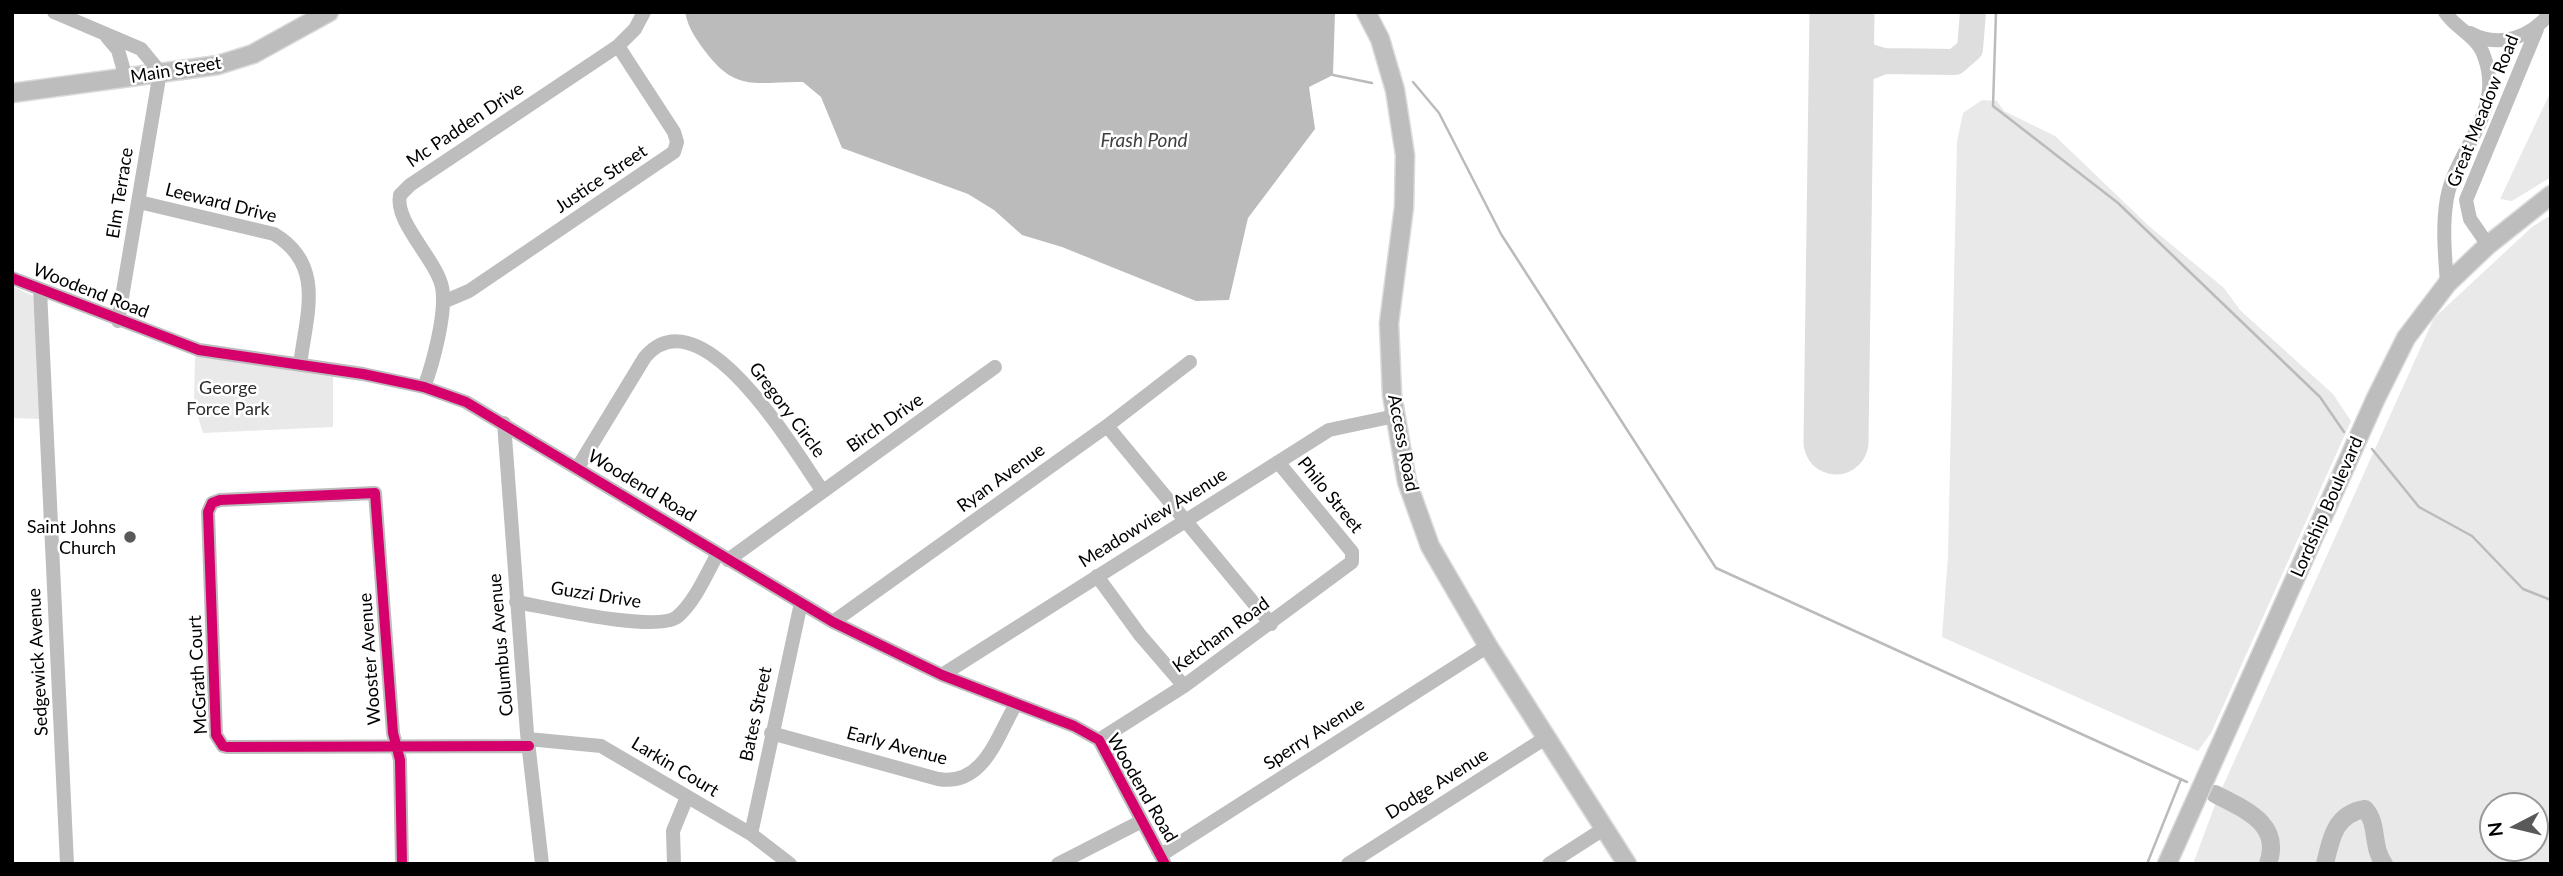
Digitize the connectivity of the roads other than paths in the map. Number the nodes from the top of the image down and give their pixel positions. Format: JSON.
{"nodes":[{"id":1,"x":54,"y":12,"type":"edge"},
{"id":2,"x":329,"y":12,"type":"edge"},
{"id":3,"x":644,"y":12,"type":"edge"},
{"id":4,"x":1366,"y":12,"type":"edge"},
{"id":5,"x":2445,"y":12,"type":"edge"},
{"id":6,"x":2550,"y":12,"type":"edge"},
{"id":7,"x":2456,"y":26,"type":"junction"},
{"id":8,"x":2538,"y":29,"type":"junction"},
{"id":9,"x":106,"y":36,"type":"junction"},
{"id":10,"x":618,"y":46,"type":"junction"},
{"id":11,"x":160,"y":72,"type":"junction"},
{"id":12,"x":126,"y":78,"type":"junction"},
{"id":13,"x":12,"y":93,"type":"edge"},
{"id":14,"x":2551,"y":195,"type":"edge"},
{"id":15,"x":139,"y":202,"type":"junction"},
{"id":16,"x":2488,"y":245,"type":"junction"},
{"id":17,"x":12,"y":278,"type":"edge"},
{"id":18,"x":2447,"y":284,"type":"junction"},
{"id":19,"x":40,"y":290,"type":"junction"},
{"id":20,"x":443,"y":302,"type":"junction"},
{"id":21,"x":118,"y":321,"type":"junction"},
{"id":22,"x":1190,"y":362,"type":"dead end"},
{"id":23,"x":300,"y":365,"type":"junction"},
{"id":24,"x":995,"y":367,"type":"dead end"},
{"id":25,"x":424,"y":387,"type":"junction"},
{"id":26,"x":1395,"y":415,"type":"junction"},
{"id":27,"x":504,"y":423,"type":"junction"},
{"id":28,"x":1107,"y":426,"type":"junction"},
{"id":29,"x":1278,"y":462,"type":"junction"},
{"id":30,"x":578,"y":467,"type":"junction"},
{"id":31,"x":822,"y":490,"type":"junction"},
{"id":32,"x":375,"y":493,"type":"joint"},
{"id":33,"x":1186,"y":521,"type":"junction"},
{"id":34,"x":1352,"y":552,"type":"joint"},
{"id":35,"x":723,"y":556,"type":"junction"},
{"id":36,"x":1097,"y":576,"type":"junction"},
{"id":37,"x":516,"y":601,"type":"junction"},
{"id":38,"x":801,"y":603,"type":"junction"},
{"id":39,"x":833,"y":622,"type":"junction"},
{"id":40,"x":1271,"y":624,"type":"junction"},
{"id":41,"x":1488,"y":646,"type":"junction"},
{"id":42,"x":942,"y":675,"type":"junction"},
{"id":43,"x":1184,"y":686,"type":"junction"},
{"id":44,"x":1016,"y":704,"type":"junction"},
{"id":45,"x":771,"y":733,"type":"junction"},
{"id":46,"x":1547,"y":737,"type":"junction"},
{"id":47,"x":1099,"y":740,"type":"junction"},
{"id":48,"x":528,"y":742,"type":"junction"},
{"id":49,"x":396,"y":745,"type":"junction"},
{"id":50,"x":687,"y":797,"type":"junction"},
{"id":51,"x":1142,"y":821,"type":"junction"},
{"id":52,"x":1605,"y":828,"type":"junction"},
{"id":53,"x":751,"y":834,"type":"junction"},
{"id":54,"x":1163,"y":860,"type":"edge"},
{"id":55,"x":67,"y":864,"type":"edge"},
{"id":56,"x":402,"y":864,"type":"edge"},
{"id":57,"x":542,"y":864,"type":"edge"},
{"id":58,"x":674,"y":864,"type":"edge"},
{"id":59,"x":790,"y":864,"type":"edge"},
{"id":60,"x":1058,"y":864,"type":"edge"},
{"id":61,"x":1348,"y":864,"type":"edge"},
{"id":62,"x":1549,"y":864,"type":"edge"},
{"id":63,"x":1627,"y":864,"type":"edge"},
{"id":64,"x":2167,"y":864,"type":"edge"}],
"edges":[{"from":1,"to":9,"type":"street"},
{"from":2,"to":11,"type":"main road","name":"Main Street"},
{"from":3,"to":10,"type":"street","name":"Mc Padden Drive"},
{"from":4,"to":26,"type":"main road","name":"Access Road"},
{"from":5,"to":7,"type":"street","name":"Great Meadow Road"},
{"from":6,"to":8,"type":"street","name":"Great Meadow Road"},
{"from":7,"to":8,"type":"street","name":"Great Meadow Road"},
{"from":7,"to":18,"type":"street","name":"Great Meadow Road"},
{"from":8,"to":16,"type":"street","name":"Great Meadow Road"},
{"from":9,"to":11,"type":"street"},
{"from":9,"to":12,"type":"street"},
{"from":10,"to":20,"type":"street","name":"Mc Padden Drive"},
{"from":10,"to":20,"type":"street","name":"Justice Street"},
{"from":11,"to":12,"type":"main road","name":"Main Street"},
{"from":11,"to":15,"type":"street","name":"Elm Terrace"},
{"from":12,"to":13,"type":"main road","name":"Main Street"},
{"from":14,"to":16,"type":"main road","name":"Lordship Boulevard"},
{"from":15,"to":21,"type":"street","name":"Elm Terrace"},
{"from":15,"to":23,"type":"street","name":"Leeward Drive"},
{"from":16,"to":18,"type":"main road","name":"Lordship Boulevard"},
{"from":17,"to":19,"type":"street","name":"Woodend Road"},
{"from":18,"to":64,"type":"main road","name":"Lordship Boulevard"},
{"from":19,"to":21,"type":"street","name":"Woodend Road"},
{"from":19,"to":55,"type":"street","name":"Sedgewick Avenue"},
{"from":20,"to":25,"type":"street","name":"Mc Padden Drive"},
{"from":21,"to":23,"type":"street","name":"Woodend Road"},
{"from":22,"to":28,"type":"street","name":"Ryan Avenue"},
{"from":23,"to":25,"type":"street","name":"Woodend Road"},
{"from":24,"to":31,"type":"street","name":"Birch Drive"},
{"from":25,"to":27,"type":"street","name":"Woodend Road"},
{"from":26,"to":29,"type":"street","name":"Meadowview Avenue"},
{"from":26,"to":41,"type":"main road","name":"Access Road"},
{"from":27,"to":30,"type":"street","name":"Woodend Road"},
{"from":27,"to":37,"type":"street","name":"Columbus Avenue"},
{"from":28,"to":33,"type":"street"},
{"from":28,"to":39,"type":"street","name":"Ryan Avenue"},
{"from":29,"to":33,"type":"street","name":"Meadowview Avenue"},
{"from":29,"to":34,"type":"street","name":"Philo Street"},
{"from":30,"to":31,"type":"street","name":"Gregory Circle"},
{"from":30,"to":35,"type":"street","name":"Woodend Road"},
{"from":31,"to":35,"type":"street","name":"Birch Drive"},
{"from":32,"to":49,"type":"street","name":"Wooster Avenue"},
{"from":32,"to":49,"type":"street","name":"McGrath Court"},
{"from":33,"to":36,"type":"street","name":"Meadowview Avenue"},
{"from":33,"to":40,"type":"street"},
{"from":34,"to":40,"type":"street","name":"Ketcham Road"},
{"from":35,"to":37,"type":"street","name":"Guzzi Drive"},
{"from":35,"to":38,"type":"street","name":"Woodend Road"},
{"from":36,"to":42,"type":"street","name":"Meadowview Avenue"},
{"from":36,"to":43,"type":"street"},
{"from":37,"to":48,"type":"street","name":"Columbus Avenue"},
{"from":38,"to":39,"type":"street","name":"Woodend Road"},
{"from":38,"to":45,"type":"street","name":"Bates Street"},
{"from":39,"to":42,"type":"street","name":"Woodend Road"},
{"from":40,"to":43,"type":"street","name":"Ketcham Road"},
{"from":41,"to":46,"type":"main road","name":"Access Road"},
{"from":41,"to":54,"type":"street","name":"Sperry Avenue"},
{"from":42,"to":44,"type":"street","name":"Woodend Road"},
{"from":43,"to":47,"type":"street","name":"Ketcham Road"},
{"from":44,"to":45,"type":"street","name":"Early Avenue"},
{"from":44,"to":47,"type":"street","name":"Woodend Road"},
{"from":45,"to":53,"type":"street","name":"Bates Street"},
{"from":46,"to":52,"type":"main road","name":"Access Road"},
{"from":46,"to":61,"type":"street","name":"Dodge Avenue"},
{"from":47,"to":51,"type":"street","name":"Woodend Road"},
{"from":48,"to":49,"type":"street","name":"McGrath Court"},
{"from":48,"to":50,"type":"street","name":"Larkin Court"},
{"from":48,"to":57,"type":"street","name":"Columbus Avenue"},
{"from":49,"to":56,"type":"street","name":"Wooster Avenue"},
{"from":50,"to":53,"type":"street","name":"Larkin Court"},
{"from":50,"to":58,"type":"street"},
{"from":51,"to":54,"type":"street","name":"Woodend Road"},
{"from":51,"to":60,"type":"street"},
{"from":52,"to":62,"type":"street"},
{"from":52,"to":63,"type":"main road","name":"Access Road"},
{"from":53,"to":59,"type":"street","name":"Larkin Court"}]}
